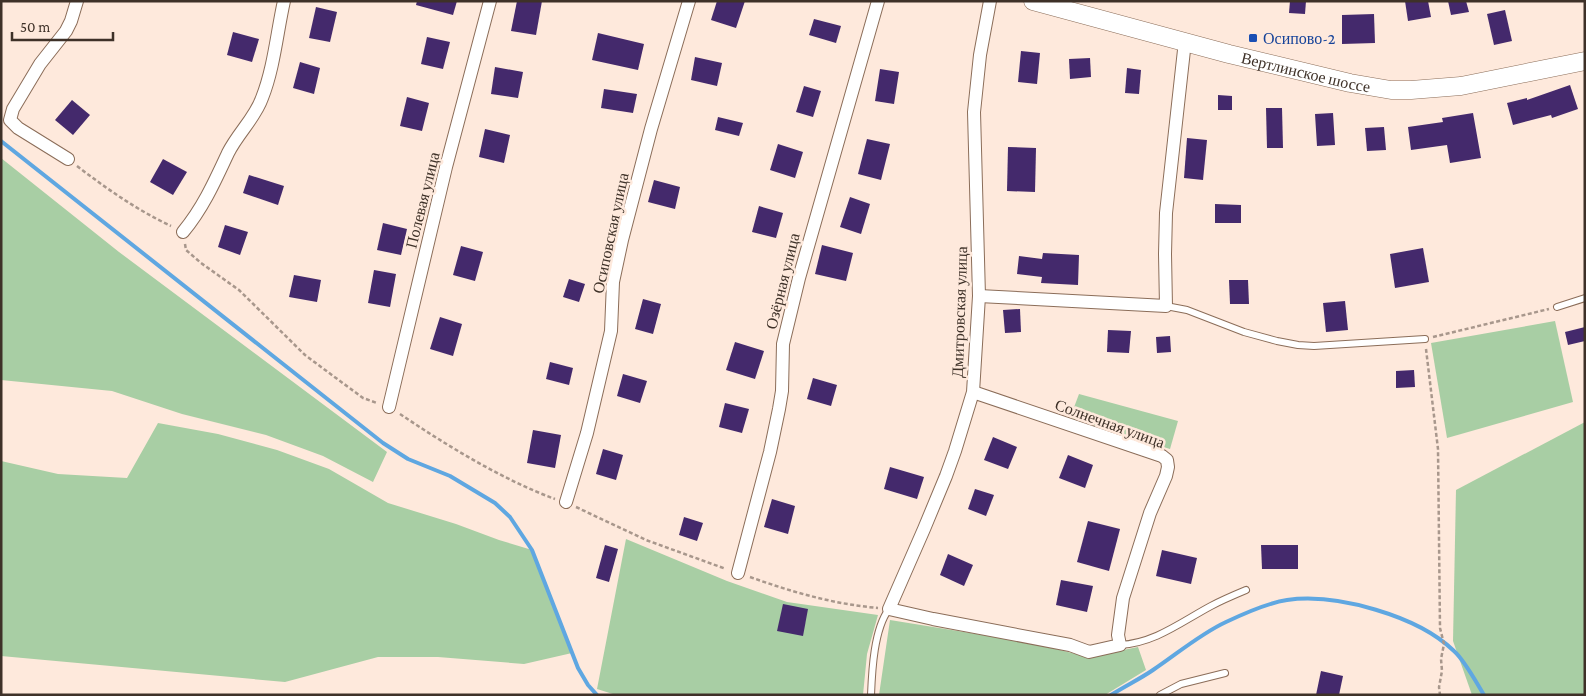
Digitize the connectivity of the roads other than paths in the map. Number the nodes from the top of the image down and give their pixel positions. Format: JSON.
{"nodes":[{"id":1,"x":77,"y":1,"type":"edge"},
{"id":2,"x":284,"y":1,"type":"edge"},
{"id":3,"x":490,"y":1,"type":"edge"},
{"id":4,"x":689,"y":1,"type":"edge"},
{"id":5,"x":878,"y":1,"type":"edge"},
{"id":6,"x":990,"y":1,"type":"edge"},
{"id":7,"x":1033,"y":1,"type":"edge"},
{"id":8,"x":1185,"y":41,"type":"junction"},
{"id":9,"x":1585,"y":61,"type":"edge"},
{"id":10,"x":68,"y":160,"type":"road end"},
{"id":11,"x":183,"y":232,"type":"road end"},
{"id":12,"x":978,"y":296,"type":"junction"},
{"id":13,"x":1585,"y":298,"type":"edge"},
{"id":14,"x":1166,"y":306,"type":"junction"},
{"id":15,"x":1557,"y":307,"type":"road end"},
{"id":16,"x":1425,"y":339,"type":"road end"},
{"id":17,"x":973,"y":392,"type":"junction"},
{"id":18,"x":388,"y":407,"type":"road end"},
{"id":19,"x":566,"y":502,"type":"road end"},
{"id":20,"x":738,"y":573,"type":"road end"},
{"id":21,"x":1246,"y":590,"type":"dead end"},
{"id":22,"x":889,"y":608,"type":"junction"},
{"id":23,"x":1120,"y":645,"type":"junction"},
{"id":24,"x":1224,"y":673,"type":"dead end"},
{"id":25,"x":871,"y":695,"type":"edge"},
{"id":26,"x":1160,"y":695,"type":"edge"}],
"edges":[{"from":1,"to":10,"type":"street"},
{"from":2,"to":11,"type":"street"},
{"from":3,"to":18,"type":"street","name":"Полевая улица"},
{"from":4,"to":19,"type":"street","name":"Осиповская улица"},
{"from":5,"to":20,"type":"street","name":"Озёрная улица"},
{"from":6,"to":12,"type":"street","name":"Дмитровская улица"},
{"from":7,"to":8,"type":"main road","name":"Вертлинское шоссе"},
{"from":8,"to":9,"type":"main road","name":"Вертлинское шоссе"},
{"from":8,"to":14,"type":"street"},
{"from":12,"to":14,"type":"street"},
{"from":12,"to":17,"type":"street","name":"Дмитровская улица"},
{"from":13,"to":15,"type":"lane"},
{"from":14,"to":16,"type":"lane"},
{"from":17,"to":22,"type":"street","name":"Дмитровская улица"},
{"from":17,"to":23,"type":"street","name":"Солнечная улица"},
{"from":21,"to":23,"type":"lane"},
{"from":22,"to":23,"type":"street"},
{"from":22,"to":25,"type":"lane"},
{"from":24,"to":26,"type":"lane"}]}
